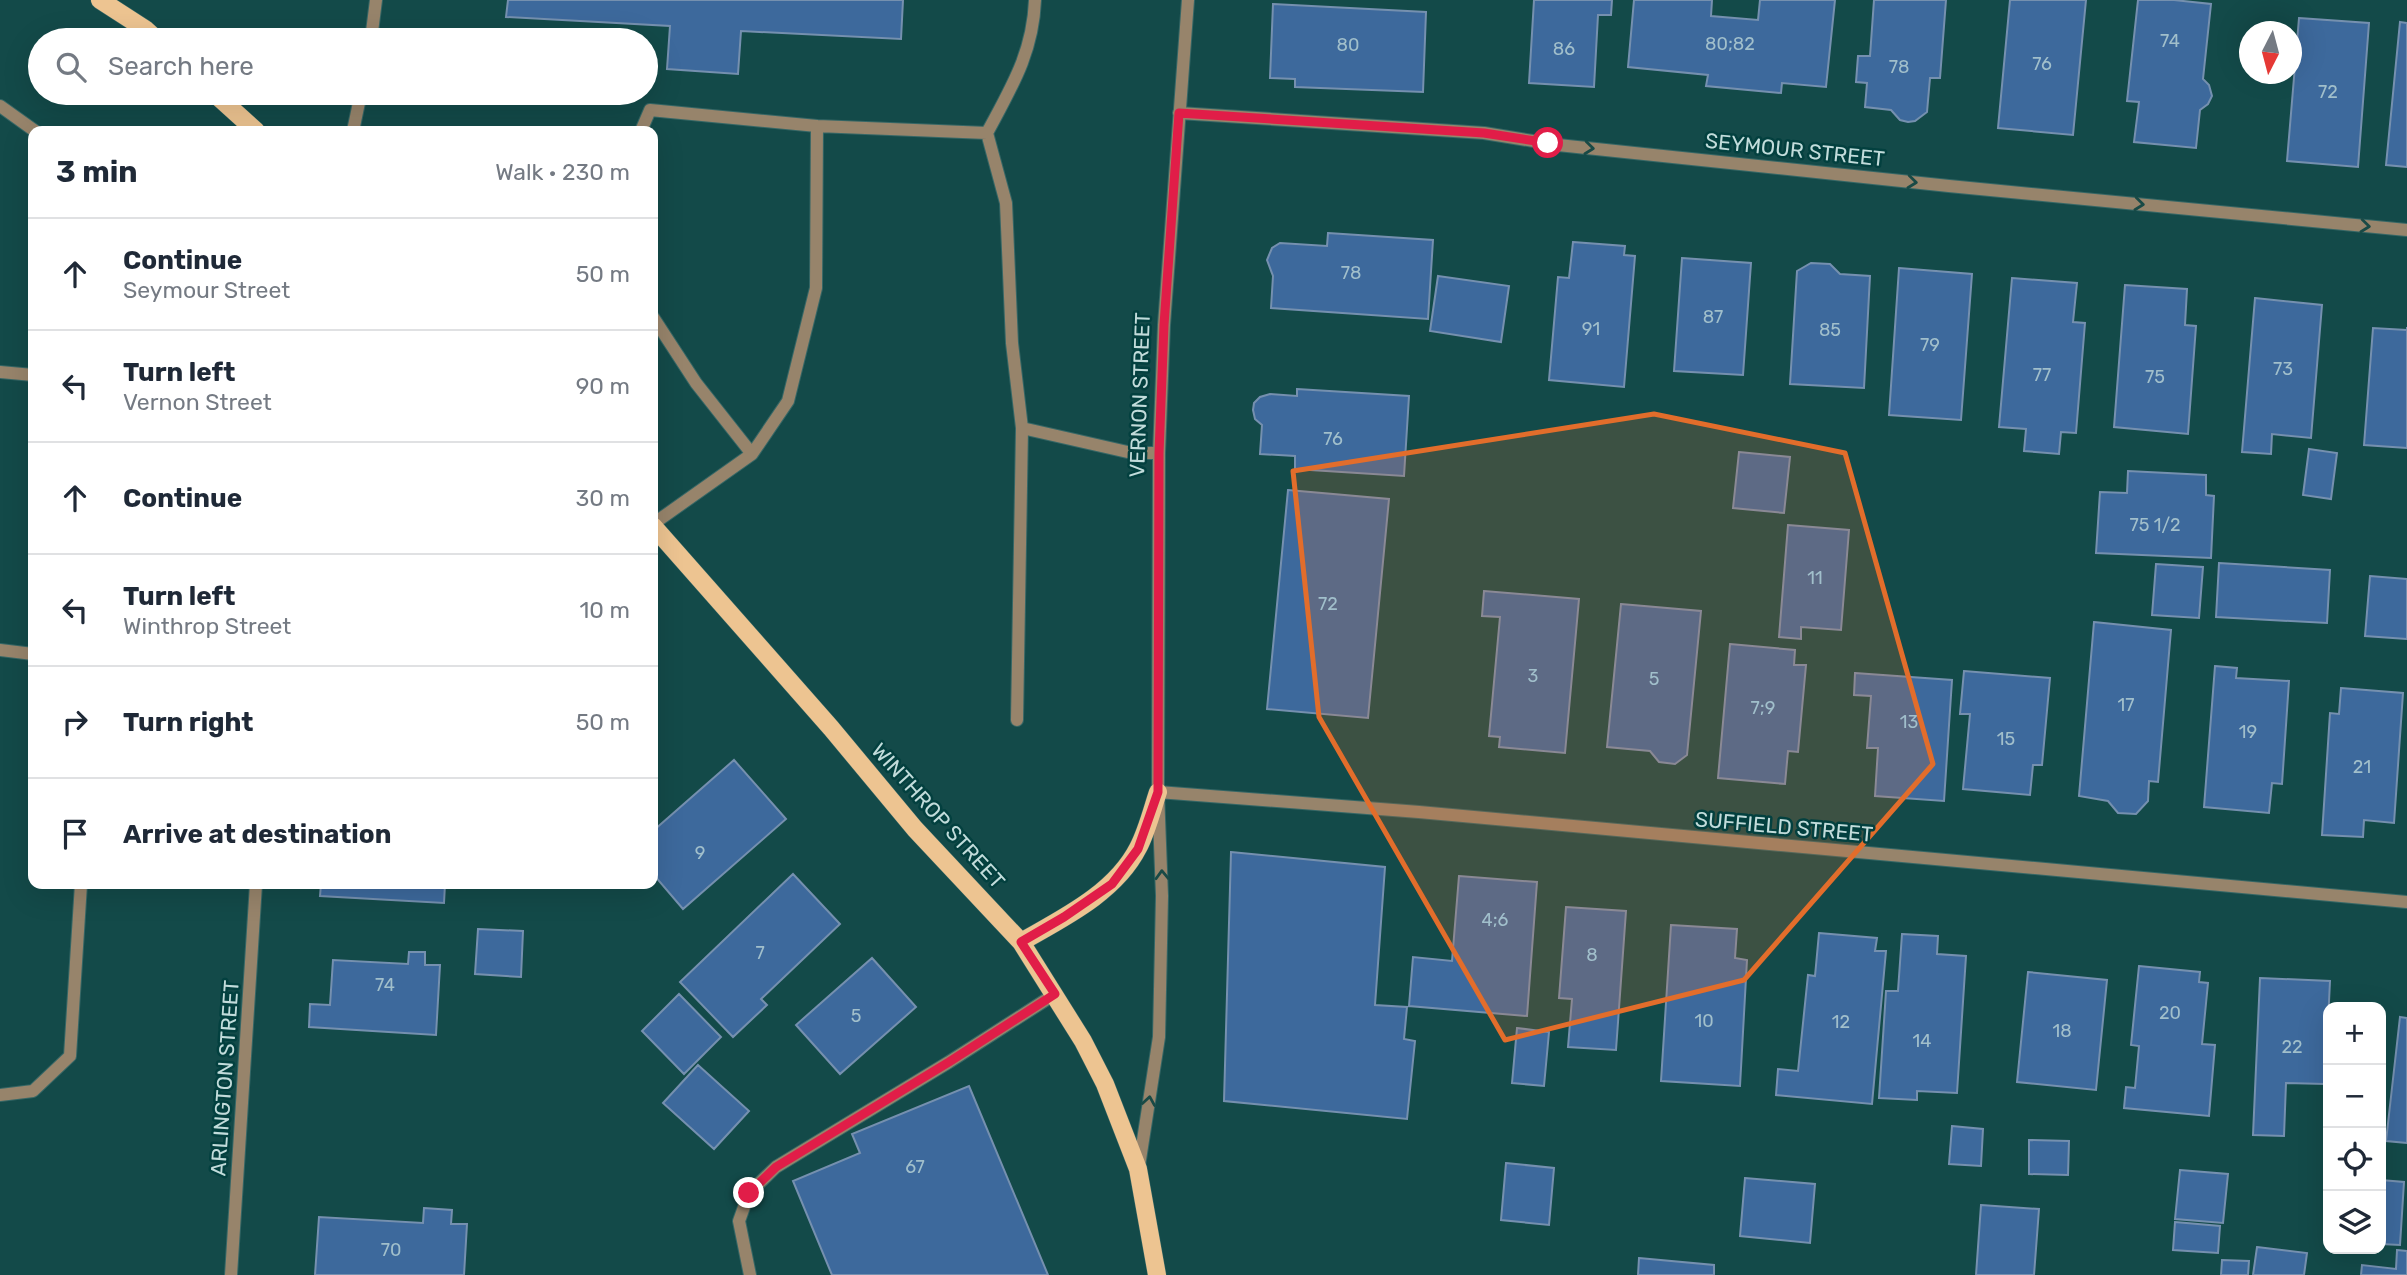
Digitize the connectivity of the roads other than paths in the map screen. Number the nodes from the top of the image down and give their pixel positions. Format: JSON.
{"nodes":[{"id":1,"x":100,"y":0,"type":"edge"},
{"id":2,"x":376,"y":0,"type":"edge"},
{"id":3,"x":1035,"y":0,"type":"edge"},
{"id":4,"x":1188,"y":0,"type":"edge"},
{"id":5,"x":143,"y":28,"type":"edge"},
{"id":6,"x":372,"y":28,"type":"edge"},
{"id":7,"x":227,"y":105,"type":"edge"},
{"id":8,"x":358,"y":105,"type":"edge"},
{"id":9,"x":0,"y":106,"type":"edge"},
{"id":10,"x":1179,"y":113,"type":"junction"},
{"id":11,"x":28,"y":126,"type":"edge"},
{"id":12,"x":250,"y":126,"type":"edge"},
{"id":13,"x":354,"y":126,"type":"edge"},
{"id":14,"x":643,"y":126,"type":"edge"},
{"id":15,"x":817,"y":126,"type":"junction"},
{"id":16,"x":987,"y":133,"type":"junction"},
{"id":17,"x":2407,"y":230,"type":"edge"},
{"id":18,"x":658,"y":325,"type":"edge"},
{"id":19,"x":0,"y":372,"type":"edge"},
{"id":20,"x":28,"y":375,"type":"edge"},
{"id":21,"x":1022,"y":428,"type":"junction"},
{"id":22,"x":1159,"y":453,"type":"junction"},
{"id":23,"x":752,"y":454,"type":"junction"},
{"id":24,"x":658,"y":521,"type":"edge"},
{"id":25,"x":658,"y":531,"type":"edge"},
{"id":26,"x":0,"y":650,"type":"edge"},
{"id":27,"x":28,"y":653,"type":"edge"},
{"id":28,"x":1017,"y":720,"type":"dead end"},
{"id":29,"x":1158,"y":792,"type":"junction"},
{"id":30,"x":81,"y":889,"type":"edge"},
{"id":31,"x":256,"y":889,"type":"edge"},
{"id":32,"x":2407,"y":902,"type":"edge"},
{"id":33,"x":1021,"y":942,"type":"junction"},
{"id":34,"x":1055,"y":994,"type":"junction"},
{"id":35,"x":0,"y":1095,"type":"edge"},
{"id":36,"x":1138,"y":1169,"type":"junction"},
{"id":37,"x":231,"y":1275,"type":"edge"},
{"id":38,"x":750,"y":1275,"type":"edge"},
{"id":39,"x":1157,"y":1275,"type":"edge"}],
"edges":[{"from":1,"to":5,"type":"main road"},
{"from":2,"to":6,"type":"street"},
{"from":3,"to":16,"type":"street"},
{"from":4,"to":10,"type":"street","name":"VERNON STREET"},
{"from":7,"to":12,"type":"main road"},
{"from":8,"to":13,"type":"street"},
{"from":9,"to":11,"type":"street"},
{"from":10,"to":17,"type":"street","name":"SEYMOUR STREET","one_way":true},
{"from":10,"to":22,"type":"street","name":"VERNON STREET"},
{"from":14,"to":15,"type":"street"},
{"from":15,"to":16,"type":"street"},
{"from":15,"to":23,"type":"street"},
{"from":16,"to":21,"type":"street"},
{"from":18,"to":23,"type":"street"},
{"from":19,"to":20,"type":"street"},
{"from":21,"to":22,"type":"street"},
{"from":21,"to":28,"type":"street"},
{"from":22,"to":29,"type":"street","name":"VERNON STREET"},
{"from":23,"to":24,"type":"street"},
{"from":25,"to":33,"type":"main road","name":"WINTHROP STREET"},
{"from":26,"to":27,"type":"street"},
{"from":29,"to":32,"type":"street","name":"SUFFIELD STREET"},
{"from":29,"to":33,"type":"main road"},
{"from":36,"to":29,"type":"street","name":"VERNON STREET","one_way":true},
{"from":30,"to":35,"type":"street"},
{"from":31,"to":37,"type":"street","name":"ARLINGTON STREET"},
{"from":33,"to":34,"type":"main road","name":"WINTHROP STREET"},
{"from":34,"to":36,"type":"main road","name":"WINTHROP STREET"},
{"from":34,"to":38,"type":"street"},
{"from":36,"to":39,"type":"main road"}]}
